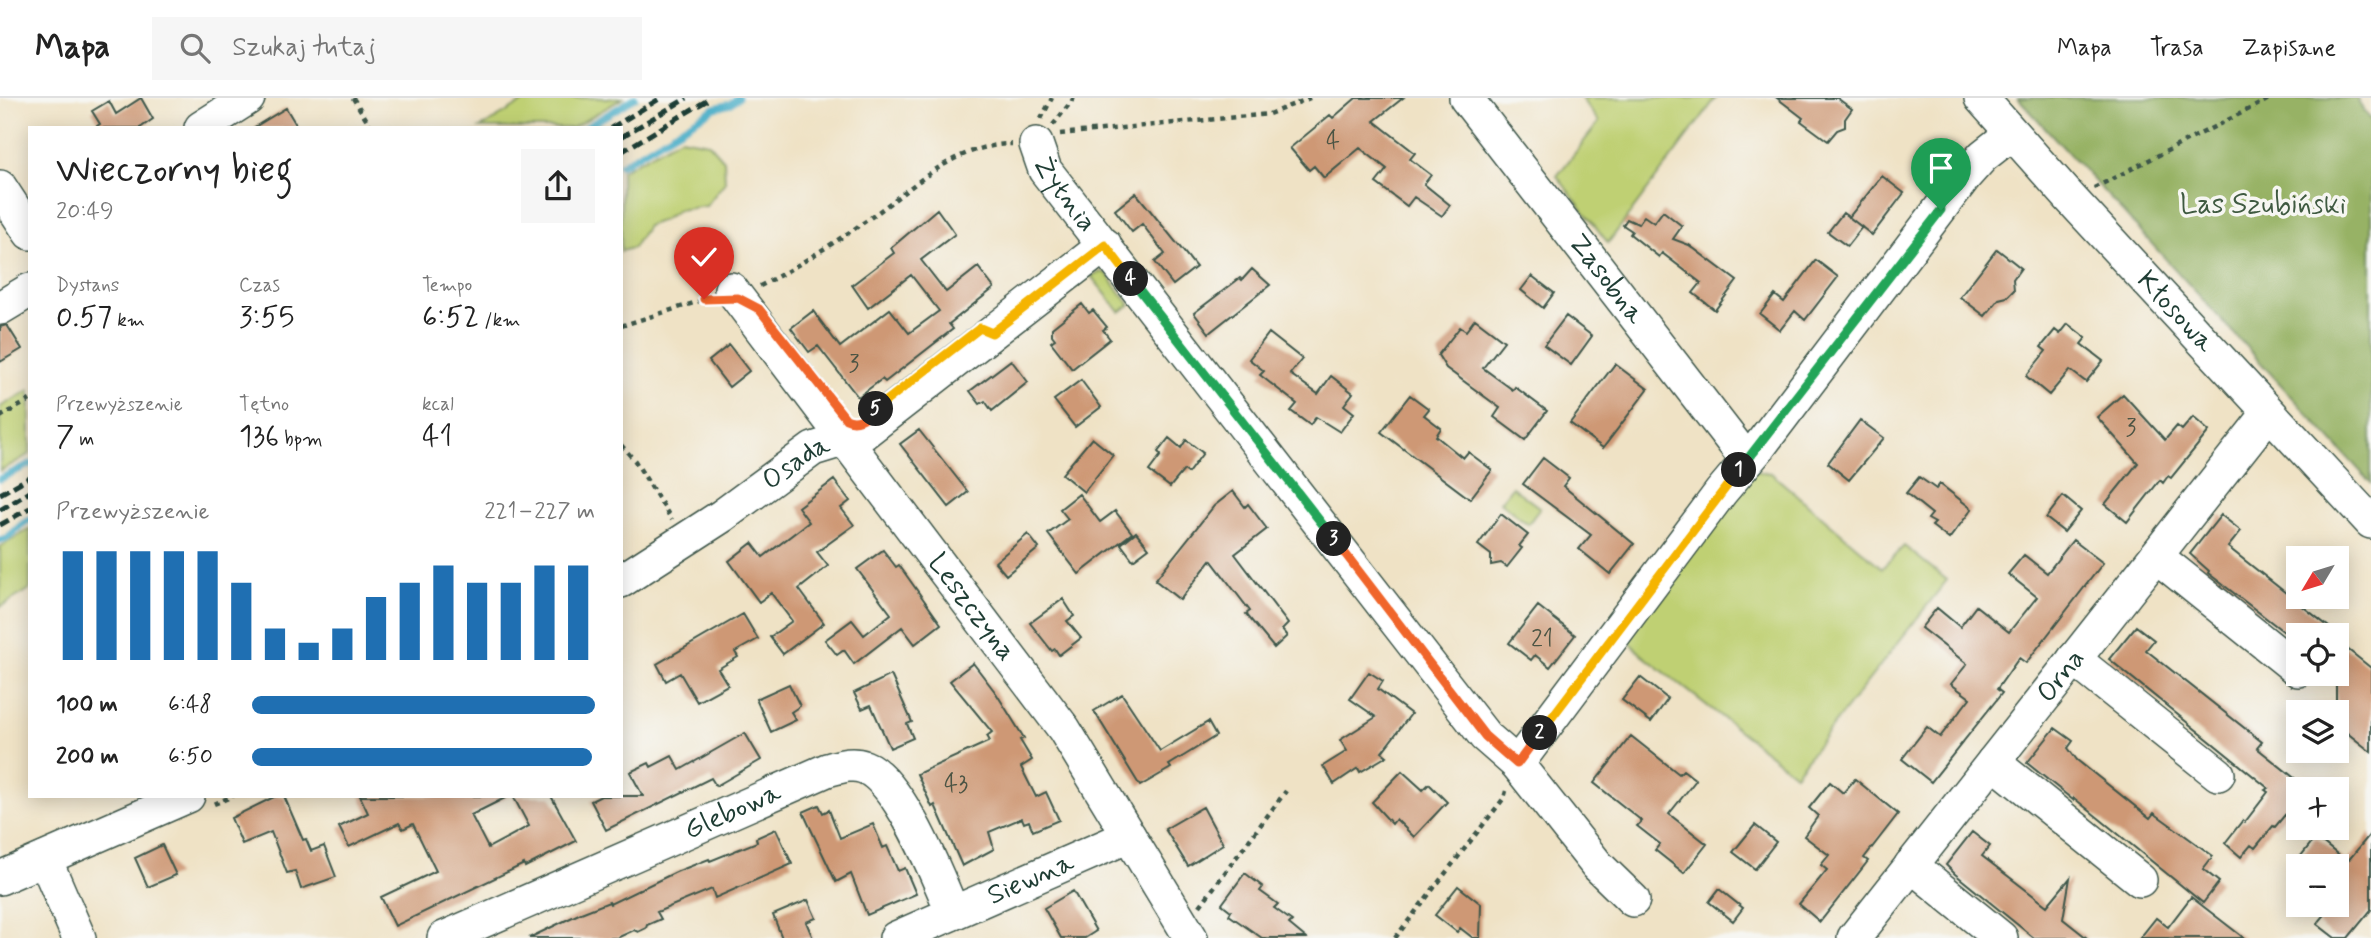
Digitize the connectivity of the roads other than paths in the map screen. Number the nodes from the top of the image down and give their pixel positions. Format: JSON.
{"nodes":[{"id":1,"x":248,"y":98,"type":"edge"},
{"id":2,"x":1466,"y":98,"type":"edge"},
{"id":3,"x":1981,"y":98,"type":"edge"},
{"id":4,"x":204,"y":126,"type":"edge"},
{"id":5,"x":2011,"y":134,"type":"junction"},
{"id":6,"x":1036,"y":144,"type":"dead end"},
{"id":7,"x":0,"y":187,"type":"edge"},
{"id":8,"x":28,"y":230,"type":"edge"},
{"id":9,"x":1105,"y":245,"type":"junction"},
{"id":10,"x":28,"y":290,"type":"edge"},
{"id":11,"x":734,"y":294,"type":"road end"},
{"id":12,"x":0,"y":308,"type":"edge"},
{"id":13,"x":2268,"y":414,"type":"junction"},
{"id":14,"x":844,"y":439,"type":"junction"},
{"id":15,"x":1747,"y":460,"type":"junction"},
{"id":16,"x":2371,"y":523,"type":"edge"},
{"id":17,"x":2156,"y":556,"type":"junction"},
{"id":18,"x":623,"y":580,"type":"edge"},
{"id":19,"x":2074,"y":659,"type":"junction"},
{"id":20,"x":2286,"y":660,"type":"edge"},
{"id":21,"x":1993,"y":762,"type":"junction"},
{"id":22,"x":1517,"y":764,"type":"junction"},
{"id":23,"x":2218,"y":774,"type":"dead end"},
{"id":24,"x":183,"y":798,"type":"edge"},
{"id":25,"x":1129,"y":836,"type":"junction"},
{"id":26,"x":45,"y":859,"type":"junction"},
{"id":27,"x":1912,"y":865,"type":"junction"},
{"id":28,"x":0,"y":878,"type":"edge"},
{"id":29,"x":2140,"y":880,"type":"dead end"},
{"id":30,"x":1633,"y":900,"type":"dead end"},
{"id":31,"x":953,"y":914,"type":"junction"},
{"id":32,"x":1187,"y":931,"type":"edge"},
{"id":33,"x":79,"y":938,"type":"edge"},
{"id":34,"x":444,"y":938,"type":"edge"},
{"id":35,"x":896,"y":938,"type":"edge"},
{"id":36,"x":1854,"y":938,"type":"edge"},
{"id":37,"x":2001,"y":938,"type":"edge"}],
"edges":[{"from":1,"to":4,"type":"street"},
{"from":2,"to":15,"type":"street","name":"Zasobna"},
{"from":3,"to":5,"type":"street","name":"Kłosowa"},
{"from":5,"to":13,"type":"street","name":"Kłosowa"},
{"from":5,"to":15,"type":"street"},
{"from":6,"to":9,"type":"street","name":"Żytnia"},
{"from":7,"to":8,"type":"street"},
{"from":9,"to":14,"type":"street","name":"Osada"},
{"from":9,"to":22,"type":"street","name":"Żytnia"},
{"from":10,"to":12,"type":"street"},
{"from":11,"to":14,"type":"street","name":"Leszczyna"},
{"from":13,"to":16,"type":"street","name":"Kłosowa"},
{"from":13,"to":17,"type":"street","name":"Orna"},
{"from":14,"to":18,"type":"street","name":"Osada"},
{"from":14,"to":25,"type":"street","name":"Leszczyna"},
{"from":15,"to":22,"type":"street"},
{"from":17,"to":19,"type":"street","name":"Orna"},
{"from":17,"to":20,"type":"street"},
{"from":19,"to":21,"type":"street","name":"Orna"},
{"from":19,"to":23,"type":"street"},
{"from":21,"to":27,"type":"street","name":"Orna"},
{"from":21,"to":29,"type":"street"},
{"from":22,"to":30,"type":"street","name":"Żytnia"},
{"from":24,"to":26,"type":"street"},
{"from":25,"to":31,"type":"street","name":"Siewna"},
{"from":25,"to":32,"type":"street","name":"Leszczyna"},
{"from":26,"to":28,"type":"street"},
{"from":26,"to":33,"type":"street"},
{"from":27,"to":36,"type":"street","name":"Orna"},
{"from":27,"to":37,"type":"street"},
{"from":31,"to":34,"type":"street","name":"Glebowa"},
{"from":31,"to":35,"type":"street","name":"Siewna"}]}
